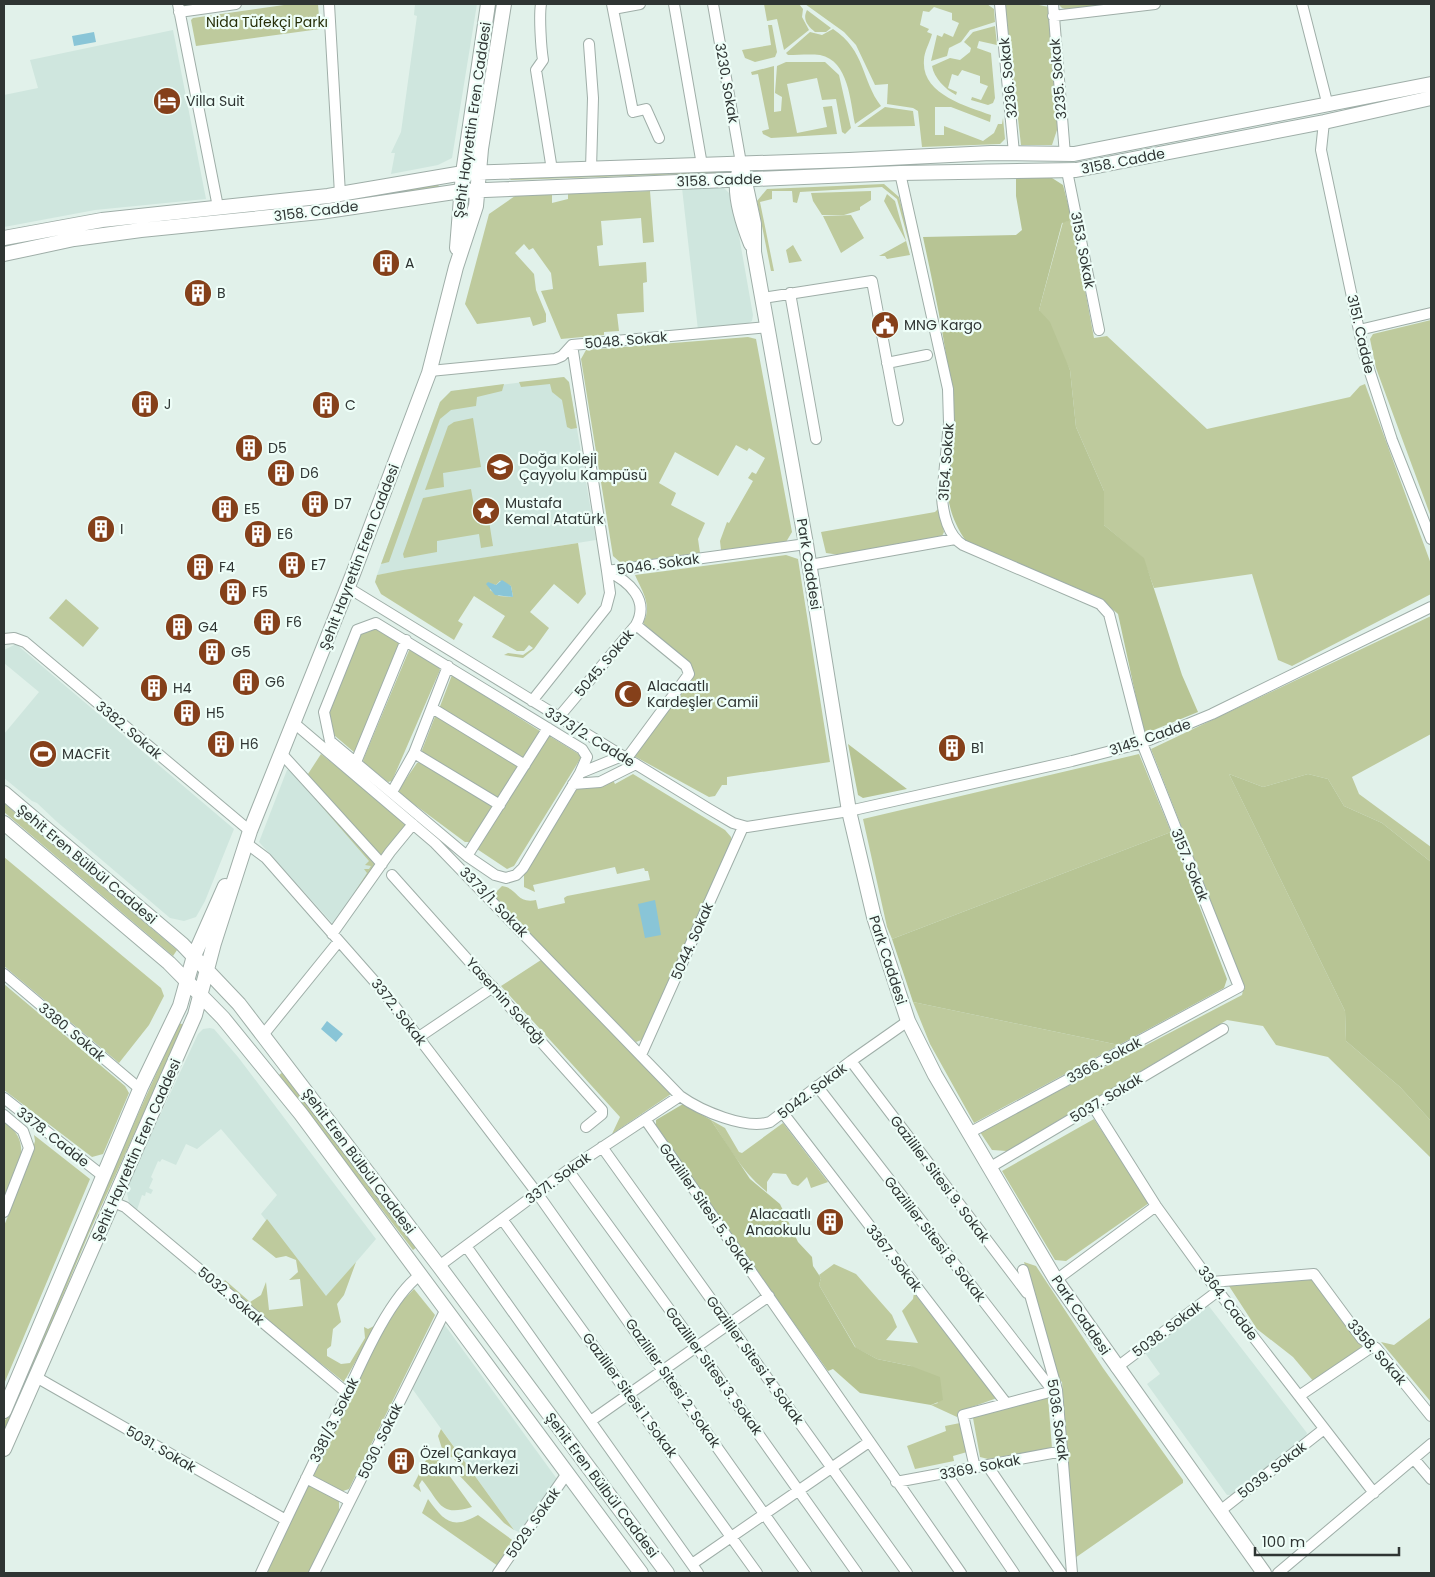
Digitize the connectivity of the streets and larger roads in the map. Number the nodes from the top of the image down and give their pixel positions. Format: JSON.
{"nodes":[{"id":1,"x":236,"y":4,"type":"edge"},
{"id":2,"x":329,"y":4,"type":"edge"},
{"id":3,"x":488,"y":4,"type":"edge"},
{"id":4,"x":504,"y":4,"type":"edge"},
{"id":5,"x":541,"y":4,"type":"edge"},
{"id":6,"x":640,"y":4,"type":"edge"},
{"id":7,"x":674,"y":4,"type":"edge"},
{"id":8,"x":712,"y":4,"type":"edge"},
{"id":9,"x":1000,"y":4,"type":"edge"},
{"id":10,"x":1053,"y":4,"type":"edge"},
{"id":11,"x":1148,"y":4,"type":"edge"},
{"id":12,"x":1302,"y":4,"type":"edge"},
{"id":13,"x":612,"y":6,"type":"edge"},
{"id":14,"x":178,"y":8,"type":"edge"},
{"id":15,"x":1053,"y":16,"type":"junction"},
{"id":16,"x":589,"y":44,"type":"dead end"},
{"id":17,"x":1431,"y":84,"type":"edge"},
{"id":18,"x":1431,"y":98,"type":"edge"},
{"id":19,"x":1328,"y":106,"type":"junction"},
{"id":20,"x":1324,"y":122,"type":"junction"},
{"id":21,"x":659,"y":138,"type":"dead end"},
{"id":22,"x":1014,"y":153,"type":"junction"},
{"id":23,"x":1065,"y":155,"type":"junction"},
{"id":24,"x":741,"y":163,"type":"junction"},
{"id":25,"x":702,"y":165,"type":"junction"},
{"id":26,"x":590,"y":169,"type":"junction"},
{"id":27,"x":552,"y":170,"type":"junction"},
{"id":28,"x":1067,"y":171,"type":"junction"},
{"id":29,"x":479,"y":172,"type":"junction"},
{"id":30,"x":463,"y":173,"type":"junction"},
{"id":31,"x":900,"y":173,"type":"junction"},
{"id":32,"x":741,"y":179,"type":"junction"},
{"id":33,"x":478,"y":190,"type":"junction"},
{"id":34,"x":461,"y":191,"type":"junction"},
{"id":35,"x":340,"y":194,"type":"junction"},
{"id":36,"x":218,"y":207,"type":"junction"},
{"id":37,"x":4,"y":238,"type":"edge"},
{"id":38,"x":4,"y":254,"type":"edge"},
{"id":39,"x":456,"y":267,"type":"junction"},
{"id":40,"x":790,"y":293,"type":"junction"},
{"id":41,"x":763,"y":298,"type":"junction"},
{"id":42,"x":1431,"y":313,"type":"edge"},
{"id":43,"x":768,"y":327,"type":"junction"},
{"id":44,"x":1098,"y":330,"type":"dead end"},
{"id":45,"x":1358,"y":330,"type":"junction"},
{"id":46,"x":572,"y":345,"type":"junction"},
{"id":47,"x":926,"y":355,"type":"dead end"},
{"id":48,"x":887,"y":363,"type":"junction"},
{"id":49,"x":430,"y":371,"type":"junction"},
{"id":50,"x":898,"y":420,"type":"dead end"},
{"id":51,"x":816,"y":439,"type":"dead end"},
{"id":52,"x":955,"y":538,"type":"junction"},
{"id":53,"x":1431,"y":539,"type":"edge"},
{"id":54,"x":806,"y":544,"type":"junction"},
{"id":55,"x":810,"y":565,"type":"junction"},
{"id":56,"x":607,"y":571,"type":"junction"},
{"id":57,"x":348,"y":587,"type":"junction"},
{"id":58,"x":1431,"y":607,"type":"edge"},
{"id":59,"x":636,"y":625,"type":"junction"},
{"id":60,"x":4,"y":639,"type":"edge"},
{"id":61,"x":406,"y":640,"type":"junction"},
{"id":62,"x":448,"y":666,"type":"junction"},
{"id":63,"x":532,"y":701,"type":"junction"},
{"id":64,"x":432,"y":708,"type":"junction"},
{"id":65,"x":558,"y":718,"type":"junction"},
{"id":66,"x":294,"y":723,"type":"junction"},
{"id":67,"x":548,"y":728,"type":"junction"},
{"id":68,"x":1142,"y":743,"type":"junction"},
{"id":69,"x":281,"y":753,"type":"junction"},
{"id":70,"x":414,"y":753,"type":"junction"},
{"id":71,"x":625,"y":757,"type":"junction"},
{"id":72,"x":356,"y":762,"type":"junction"},
{"id":73,"x":636,"y":764,"type":"junction"},
{"id":74,"x":525,"y":765,"type":"junction"},
{"id":75,"x":580,"y":773,"type":"junction"},
{"id":76,"x":573,"y":784,"type":"junction"},
{"id":77,"x":392,"y":792,"type":"junction"},
{"id":78,"x":4,"y":793,"type":"edge"},
{"id":79,"x":500,"y":805,"type":"junction"},
{"id":80,"x":849,"y":811,"type":"junction"},
{"id":81,"x":4,"y":823,"type":"edge"},
{"id":82,"x":413,"y":824,"type":"junction"},
{"id":83,"x":743,"y":826,"type":"junction"},
{"id":84,"x":248,"y":837,"type":"junction"},
{"id":85,"x":467,"y":856,"type":"junction"},
{"id":86,"x":382,"y":864,"type":"junction"},
{"id":87,"x":392,"y":875,"type":"dead end"},
{"id":88,"x":336,"y":937,"type":"junction"},
{"id":89,"x":194,"y":956,"type":"junction"},
{"id":90,"x":207,"y":970,"type":"junction"},
{"id":91,"x":4,"y":974,"type":"edge"},
{"id":92,"x":187,"y":981,"type":"junction"},
{"id":93,"x":493,"y":987,"type":"junction"},
{"id":94,"x":1239,"y":987,"type":"joint"},
{"id":95,"x":200,"y":995,"type":"junction"},
{"id":96,"x":908,"y":1021,"type":"junction"},
{"id":97,"x":1223,"y":1029,"type":"dead end"},
{"id":98,"x":263,"y":1035,"type":"junction"},
{"id":99,"x":419,"y":1036,"type":"junction"},
{"id":100,"x":642,"y":1055,"type":"junction"},
{"id":101,"x":851,"y":1061,"type":"junction"},
{"id":102,"x":817,"y":1086,"type":"junction"},
{"id":103,"x":140,"y":1089,"type":"junction"},
{"id":104,"x":680,"y":1096,"type":"junction"},
{"id":105,"x":4,"y":1098,"type":"edge"},
{"id":106,"x":1094,"y":1106,"type":"junction"},
{"id":107,"x":783,"y":1113,"type":"junction"},
{"id":108,"x":4,"y":1115,"type":"edge"},
{"id":109,"x":644,"y":1119,"type":"junction"},
{"id":110,"x":586,"y":1127,"type":"dead end"},
{"id":111,"x":969,"y":1134,"type":"junction"},
{"id":112,"x":602,"y":1147,"type":"junction"},
{"id":113,"x":989,"y":1168,"type":"junction"},
{"id":114,"x":568,"y":1170,"type":"junction"},
{"id":115,"x":103,"y":1176,"type":"junction"},
{"id":116,"x":537,"y":1193,"type":"junction"},
{"id":117,"x":113,"y":1202,"type":"junction"},
{"id":118,"x":1156,"y":1206,"type":"junction"},
{"id":119,"x":4,"y":1212,"type":"edge"},
{"id":120,"x":502,"y":1219,"type":"junction"},
{"id":121,"x":466,"y":1246,"type":"junction"},
{"id":122,"x":440,"y":1266,"type":"junction"},
{"id":123,"x":1023,"y":1270,"type":"dead end"},
{"id":124,"x":420,"y":1275,"type":"junction"},
{"id":125,"x":1056,"y":1280,"type":"junction"},
{"id":126,"x":1211,"y":1282,"type":"junction"},
{"id":127,"x":430,"y":1287,"type":"junction"},
{"id":128,"x":1218,"y":1291,"type":"junction"},
{"id":129,"x":769,"y":1296,"type":"junction"},
{"id":130,"x":1030,"y":1297,"type":"junction"},
{"id":131,"x":446,"y":1309,"type":"junction"},
{"id":132,"x":730,"y":1323,"type":"junction"},
{"id":133,"x":696,"y":1346,"type":"junction"},
{"id":134,"x":1373,"y":1346,"type":"junction"},
{"id":135,"x":1116,"y":1368,"type":"junction"},
{"id":136,"x":664,"y":1369,"type":"junction"},
{"id":137,"x":36,"y":1377,"type":"junction"},
{"id":138,"x":1055,"y":1391,"type":"junction"},
{"id":139,"x":347,"y":1393,"type":"junction"},
{"id":140,"x":630,"y":1394,"type":"junction"},
{"id":141,"x":1299,"y":1396,"type":"junction"},
{"id":142,"x":5,"y":1403,"type":"edge"},
{"id":143,"x":1006,"y":1403,"type":"junction"},
{"id":144,"x":1431,"y":1416,"type":"edge"},
{"id":145,"x":592,"y":1420,"type":"junction"},
{"id":146,"x":1324,"y":1429,"type":"junction"},
{"id":147,"x":869,"y":1442,"type":"junction"},
{"id":148,"x":1431,"y":1444,"type":"edge"},
{"id":149,"x":4,"y":1449,"type":"edge"},
{"id":150,"x":1063,"y":1451,"type":"junction"},
{"id":151,"x":1414,"y":1459,"type":"junction"},
{"id":152,"x":987,"y":1465,"type":"junction"},
{"id":153,"x":832,"y":1468,"type":"junction"},
{"id":154,"x":975,"y":1468,"type":"junction"},
{"id":155,"x":568,"y":1472,"type":"junction"},
{"id":156,"x":946,"y":1473,"type":"junction"},
{"id":157,"x":306,"y":1478,"type":"junction"},
{"id":158,"x":1431,"y":1480,"type":"edge"},
{"id":159,"x":896,"y":1482,"type":"junction"},
{"id":160,"x":799,"y":1491,"type":"junction"},
{"id":161,"x":1374,"y":1493,"type":"junction"},
{"id":162,"x":350,"y":1501,"type":"junction"},
{"id":163,"x":1220,"y":1511,"type":"junction"},
{"id":164,"x":765,"y":1514,"type":"junction"},
{"id":165,"x":286,"y":1520,"type":"junction"},
{"id":166,"x":732,"y":1537,"type":"junction"},
{"id":167,"x":695,"y":1569,"type":"edge"},
{"id":168,"x":261,"y":1573,"type":"edge"},
{"id":169,"x":314,"y":1573,"type":"edge"},
{"id":170,"x":498,"y":1573,"type":"edge"},
{"id":171,"x":641,"y":1573,"type":"edge"},
{"id":172,"x":667,"y":1573,"type":"edge"},
{"id":173,"x":757,"y":1573,"type":"edge"},
{"id":174,"x":806,"y":1573,"type":"edge"},
{"id":175,"x":857,"y":1573,"type":"edge"},
{"id":176,"x":907,"y":1573,"type":"edge"},
{"id":177,"x":961,"y":1573,"type":"edge"},
{"id":178,"x":1014,"y":1573,"type":"edge"},
{"id":179,"x":1061,"y":1573,"type":"edge"},
{"id":180,"x":1072,"y":1573,"type":"edge"},
{"id":181,"x":1264,"y":1573,"type":"edge"},
{"id":182,"x":1278,"y":1573,"type":"edge"}],
"edges":[{"from":1,"to":14,"type":"street"},
{"from":2,"to":35,"type":"street"},
{"from":3,"to":30,"type":"street","name":"Şehit Hayrettin Eren Caddesi"},
{"from":4,"to":29,"type":"street","name":"Şehit Hayrettin Eren Caddesi"},
{"from":5,"to":27,"type":"street"},
{"from":6,"to":13,"type":"street"},
{"from":7,"to":25,"type":"street"},
{"from":8,"to":24,"type":"street","name":"3230. Sokak"},
{"from":9,"to":22,"type":"street","name":"3236. Sokak"},
{"from":10,"to":15,"type":"street","name":"3235. Sokak"},
{"from":11,"to":15,"type":"street"},
{"from":12,"to":19,"type":"street"},
{"from":13,"to":21,"type":"street"},
{"from":14,"to":36,"type":"street"},
{"from":15,"to":23,"type":"street","name":"3235. Sokak"},
{"from":16,"to":26,"type":"street"},
{"from":17,"to":19,"type":"street","name":"3158. Cadde"},
{"from":18,"to":20,"type":"street","name":"3158. Cadde"},
{"from":19,"to":20,"type":"street"},
{"from":19,"to":23,"type":"street","name":"3158. Cadde"},
{"from":20,"to":28,"type":"street","name":"3158. Cadde"},
{"from":20,"to":45,"type":"street","name":"3151. Cadde"},
{"from":22,"to":23,"type":"street","name":"3158. Cadde"},
{"from":22,"to":24,"type":"street","name":"3158. Cadde"},
{"from":23,"to":28,"type":"street"},
{"from":24,"to":25,"type":"street","name":"3158. Cadde"},
{"from":24,"to":32,"type":"street","name":"Park Caddesi"},
{"from":25,"to":26,"type":"street","name":"3158. Cadde"},
{"from":26,"to":27,"type":"street","name":"3158. Cadde"},
{"from":27,"to":29,"type":"street","name":"3158. Cadde"},
{"from":28,"to":31,"type":"street","name":"3158. Cadde"},
{"from":28,"to":44,"type":"street","name":"3153. Sokak"},
{"from":29,"to":30,"type":"street","name":"3158. Cadde"},
{"from":29,"to":33,"type":"street","name":"Şehit Hayrettin Eren Caddesi"},
{"from":30,"to":34,"type":"street","name":"Şehit Hayrettin Eren Caddesi"},
{"from":30,"to":35,"type":"street","name":"3158. Cadde"},
{"from":31,"to":32,"type":"street","name":"3158. Cadde"},
{"from":31,"to":52,"type":"street","name":"3154. Sokak"},
{"from":32,"to":33,"type":"street","name":"3158. Cadde"},
{"from":32,"to":41,"type":"street","name":"Park Caddesi"},
{"from":33,"to":34,"type":"street","name":"3158. Cadde"},
{"from":33,"to":39,"type":"street","name":"Şehit Hayrettin Eren Caddesi"},
{"from":34,"to":38,"type":"street","name":"3158. Cadde"},
{"from":34,"to":39,"type":"street","name":"Şehit Hayrettin Eren Caddesi"},
{"from":35,"to":36,"type":"street","name":"3158. Cadde"},
{"from":36,"to":37,"type":"street","name":"3158. Cadde"},
{"from":39,"to":49,"type":"street","name":"Şehit Hayrettin Eren Caddesi"},
{"from":40,"to":41,"type":"street"},
{"from":40,"to":48,"type":"street"},
{"from":40,"to":51,"type":"street"},
{"from":41,"to":43,"type":"street","name":"Park Caddesi"},
{"from":42,"to":45,"type":"street"},
{"from":43,"to":46,"type":"street","name":"5048. Sokak"},
{"from":43,"to":54,"type":"street","name":"Park Caddesi"},
{"from":45,"to":53,"type":"street","name":"3151. Cadde"},
{"from":46,"to":49,"type":"street","name":"5048. Sokak"},
{"from":46,"to":56,"type":"street"},
{"from":47,"to":48,"type":"street"},
{"from":48,"to":50,"type":"street"},
{"from":49,"to":57,"type":"street","name":"Şehit Hayrettin Eren Caddesi"},
{"from":52,"to":55,"type":"street"},
{"from":52,"to":68,"type":"street"},
{"from":54,"to":55,"type":"street","name":"Park Caddesi"},
{"from":54,"to":56,"type":"street","name":"5046. Sokak"},
{"from":55,"to":80,"type":"street","name":"Park Caddesi"},
{"from":56,"to":59,"type":"street","name":"5045. Sokak"},
{"from":56,"to":63,"type":"street","name":"5046. Sokak"},
{"from":57,"to":63,"type":"street","name":"3373/2. Cadde"},
{"from":57,"to":66,"type":"street","name":"Şehit Hayrettin Eren Caddesi"},
{"from":58,"to":68,"type":"street","name":"3145. Cadde"},
{"from":59,"to":65,"type":"street","name":"5045. Sokak"},
{"from":59,"to":71,"type":"street"},
{"from":60,"to":84,"type":"street","name":"3382. Sokak"},
{"from":61,"to":62,"type":"street"},
{"from":61,"to":72,"type":"street"},
{"from":61,"to":72,"type":"street"},
{"from":62,"to":64,"type":"street"},
{"from":62,"to":67,"type":"street"},
{"from":63,"to":65,"type":"street","name":"3373/2. Cadde"},
{"from":64,"to":70,"type":"street"},
{"from":64,"to":74,"type":"street"},
{"from":65,"to":71,"type":"street","name":"3373/2. Cadde"},
{"from":66,"to":69,"type":"street","name":"Şehit Hayrettin Eren Caddesi"},
{"from":66,"to":82,"type":"street","name":"3373/1. Sokak"},
{"from":67,"to":74,"type":"street"},
{"from":67,"to":75,"type":"street"},
{"from":68,"to":80,"type":"street","name":"3145. Cadde"},
{"from":68,"to":94,"type":"street","name":"3157. Sokak"},
{"from":69,"to":84,"type":"street","name":"Şehit Hayrettin Eren Caddesi"},
{"from":69,"to":86,"type":"street"},
{"from":70,"to":77,"type":"street"},
{"from":70,"to":79,"type":"street"},
{"from":71,"to":73,"type":"street","name":"3373/2. Cadde"},
{"from":71,"to":75,"type":"street"},
{"from":72,"to":77,"type":"street"},
{"from":73,"to":76,"type":"street"},
{"from":73,"to":83,"type":"street","name":"3373/2. Cadde"},
{"from":74,"to":79,"type":"street"},
{"from":75,"to":76,"type":"street"},
{"from":76,"to":85,"type":"street"},
{"from":77,"to":85,"type":"street"},
{"from":78,"to":89,"type":"street","name":"Şehit Eren Bülbül Caddesi"},
{"from":79,"to":85,"type":"street"},
{"from":80,"to":83,"type":"street"},
{"from":80,"to":96,"type":"street","name":"Park Caddesi"},
{"from":81,"to":92,"type":"street","name":"Şehit Eren Bülbül Caddesi"},
{"from":82,"to":86,"type":"street"},
{"from":82,"to":100,"type":"street","name":"3373/1. Sokak"},
{"from":83,"to":100,"type":"street","name":"5044. Sokak"},
{"from":84,"to":88,"type":"street","name":"3372. Sokak"},
{"from":84,"to":89,"type":"street","name":"Şehit Hayrettin Eren Caddesi"},
{"from":84,"to":90,"type":"street","name":"Şehit Hayrettin Eren Caddesi"},
{"from":86,"to":88,"type":"street"},
{"from":87,"to":93,"type":"street","name":"Yasemin Sokağı"},
{"from":88,"to":98,"type":"street"},
{"from":88,"to":99,"type":"street","name":"3372. Sokak"},
{"from":89,"to":90,"type":"street","name":"Şehit Eren Bülbül Caddesi"},
{"from":89,"to":92,"type":"street","name":"Şehit Hayrettin Eren Caddesi"},
{"from":90,"to":95,"type":"street","name":"Şehit Hayrettin Eren Caddesi"},
{"from":90,"to":98,"type":"street","name":"Şehit Eren Bülbül Caddesi"},
{"from":91,"to":103,"type":"street","name":"3380. Sokak"},
{"from":92,"to":95,"type":"street","name":"Şehit Eren Bülbül Caddesi"},
{"from":92,"to":103,"type":"street","name":"Şehit Hayrettin Eren Caddesi"},
{"from":93,"to":99,"type":"street"},
{"from":93,"to":110,"type":"street","name":"Yasemin Sokağı"},
{"from":94,"to":111,"type":"street","name":"3366. Sokak"},
{"from":95,"to":117,"type":"street","name":"Şehit Hayrettin Eren Caddesi"},
{"from":95,"to":124,"type":"street","name":"Şehit Eren Bülbül Caddesi"},
{"from":96,"to":101,"type":"street","name":"5042. Sokak"},
{"from":96,"to":111,"type":"street","name":"Park Caddesi"},
{"from":97,"to":106,"type":"street","name":"5037. Sokak"},
{"from":98,"to":122,"type":"street","name":"Şehit Eren Bülbül Caddesi"},
{"from":99,"to":116,"type":"street","name":"3372. Sokak"},
{"from":100,"to":104,"type":"street","name":"3373/1. Sokak"},
{"from":101,"to":102,"type":"street","name":"5042. Sokak"},
{"from":101,"to":130,"type":"street","name":"Gazililer Sitesi 9. Sokak"},
{"from":102,"to":107,"type":"street","name":"5042. Sokak"},
{"from":102,"to":138,"type":"street","name":"Gazililer Sitesi 8. Sokak"},
{"from":103,"to":115,"type":"street","name":"Şehit Hayrettin Eren Caddesi"},
{"from":104,"to":107,"type":"street","name":"5042. Sokak"},
{"from":104,"to":109,"type":"street","name":"3371. Sokak"},
{"from":105,"to":115,"type":"street","name":"3378. Cadde"},
{"from":106,"to":113,"type":"street","name":"5037. Sokak"},
{"from":106,"to":118,"type":"street","name":"3364. Cadde"},
{"from":107,"to":143,"type":"street","name":"3367. Sokak"},
{"from":108,"to":119,"type":"street"},
{"from":109,"to":112,"type":"street","name":"3371. Sokak"},
{"from":109,"to":129,"type":"street","name":"Gazililer Sitesi 5. Sokak"},
{"from":111,"to":113,"type":"street","name":"Park Caddesi"},
{"from":112,"to":114,"type":"street","name":"3371. Sokak"},
{"from":112,"to":132,"type":"street","name":"Gazililer Sitesi 4. Sokak"},
{"from":113,"to":125,"type":"street","name":"Park Caddesi"},
{"from":114,"to":116,"type":"street","name":"3371. Sokak"},
{"from":114,"to":133,"type":"street","name":"Gazililer Sitesi 3. Sokak"},
{"from":115,"to":142,"type":"street","name":"Şehit Hayrettin Eren Caddesi"},
{"from":116,"to":120,"type":"street","name":"3371. Sokak"},
{"from":116,"to":136,"type":"street","name":"Gazililer Sitesi 2. Sokak"},
{"from":117,"to":137,"type":"street","name":"Şehit Hayrettin Eren Caddesi"},
{"from":117,"to":139,"type":"street","name":"5032. Sokak"},
{"from":118,"to":125,"type":"street"},
{"from":118,"to":126,"type":"street","name":"3364. Cadde"},
{"from":120,"to":121,"type":"street","name":"3371. Sokak"},
{"from":120,"to":140,"type":"street","name":"Gazililer Sitesi 1. Sokak"},
{"from":121,"to":122,"type":"street","name":"3371. Sokak"},
{"from":121,"to":145,"type":"street"},
{"from":122,"to":127,"type":"street"},
{"from":122,"to":172,"type":"street","name":"Şehit Eren Bülbül Caddesi"},
{"from":123,"to":130,"type":"street","name":"5036. Sokak"},
{"from":124,"to":127,"type":"street","name":"Şehit Eren Bülbül Caddesi"},
{"from":124,"to":139,"type":"street","name":"3381/3. Sokak"},
{"from":125,"to":135,"type":"street","name":"Park Caddesi"},
{"from":126,"to":128,"type":"street","name":"3364. Cadde"},
{"from":126,"to":134,"type":"street","name":"3358. Sokak"},
{"from":127,"to":131,"type":"street","name":"Şehit Eren Bülbül Caddesi"},
{"from":128,"to":135,"type":"street","name":"5038. Sokak"},
{"from":128,"to":141,"type":"street","name":"3364. Cadde"},
{"from":129,"to":132,"type":"street"},
{"from":129,"to":147,"type":"street","name":"Gazililer Sitesi 5. Sokak"},
{"from":130,"to":138,"type":"street","name":"5036. Sokak"},
{"from":131,"to":155,"type":"street","name":"Şehit Eren Bülbül Caddesi"},
{"from":131,"to":162,"type":"street","name":"5030. Sokak"},
{"from":132,"to":133,"type":"street"},
{"from":132,"to":153,"type":"street","name":"Gazililer Sitesi 4. Sokak"},
{"from":133,"to":136,"type":"street"},
{"from":133,"to":160,"type":"street","name":"Gazililer Sitesi 3. Sokak"},
{"from":134,"to":141,"type":"street"},
{"from":134,"to":144,"type":"street","name":"3358. Sokak"},
{"from":135,"to":163,"type":"street","name":"Park Caddesi"},
{"from":136,"to":140,"type":"street"},
{"from":136,"to":164,"type":"street","name":"Gazililer Sitesi 2. Sokak"},
{"from":137,"to":149,"type":"street","name":"Şehit Hayrettin Eren Caddesi"},
{"from":137,"to":165,"type":"street","name":"5031. Sokak"},
{"from":138,"to":143,"type":"street"},
{"from":138,"to":150,"type":"street","name":"5036. Sokak"},
{"from":139,"to":157,"type":"street","name":"3381/3. Sokak"},
{"from":140,"to":145,"type":"street"},
{"from":140,"to":166,"type":"street","name":"Gazililer Sitesi 1. Sokak"},
{"from":141,"to":146,"type":"street","name":"3364. Cadde"},
{"from":143,"to":154,"type":"street"},
{"from":145,"to":167,"type":"street"},
{"from":146,"to":161,"type":"street","name":"3364. Cadde"},
{"from":146,"to":163,"type":"street","name":"5039. Sokak"},
{"from":147,"to":153,"type":"street"},
{"from":147,"to":159,"type":"street","name":"Gazililer Sitesi 5. Sokak"},
{"from":148,"to":151,"type":"street"},
{"from":150,"to":152,"type":"street","name":"3369. Sokak"},
{"from":150,"to":180,"type":"street","name":"5036. Sokak"},
{"from":151,"to":158,"type":"street"},
{"from":151,"to":161,"type":"street"},
{"from":152,"to":154,"type":"street","name":"3369. Sokak"},
{"from":152,"to":179,"type":"street"},
{"from":153,"to":160,"type":"street"},
{"from":153,"to":176,"type":"street","name":"Gazililer Sitesi 4. Sokak"},
{"from":154,"to":156,"type":"street","name":"3369. Sokak"},
{"from":155,"to":170,"type":"street","name":"5029. Sokak"},
{"from":155,"to":171,"type":"street","name":"Şehit Eren Bülbül Caddesi"},
{"from":156,"to":159,"type":"street","name":"3369. Sokak"},
{"from":156,"to":178,"type":"street"},
{"from":157,"to":162,"type":"street"},
{"from":157,"to":165,"type":"street","name":"3381/3. Sokak"},
{"from":159,"to":177,"type":"street","name":"Gazililer Sitesi 5. Sokak"},
{"from":160,"to":164,"type":"street"},
{"from":160,"to":175,"type":"street","name":"Gazililer Sitesi 3. Sokak"},
{"from":161,"to":182,"type":"street"},
{"from":162,"to":169,"type":"street","name":"5030. Sokak"},
{"from":163,"to":181,"type":"street","name":"Park Caddesi"},
{"from":164,"to":166,"type":"street"},
{"from":164,"to":174,"type":"street","name":"Gazililer Sitesi 2. Sokak"},
{"from":165,"to":168,"type":"street","name":"3381/3. Sokak"},
{"from":166,"to":167,"type":"street"},
{"from":166,"to":173,"type":"street","name":"Gazililer Sitesi 1. Sokak"}]}
